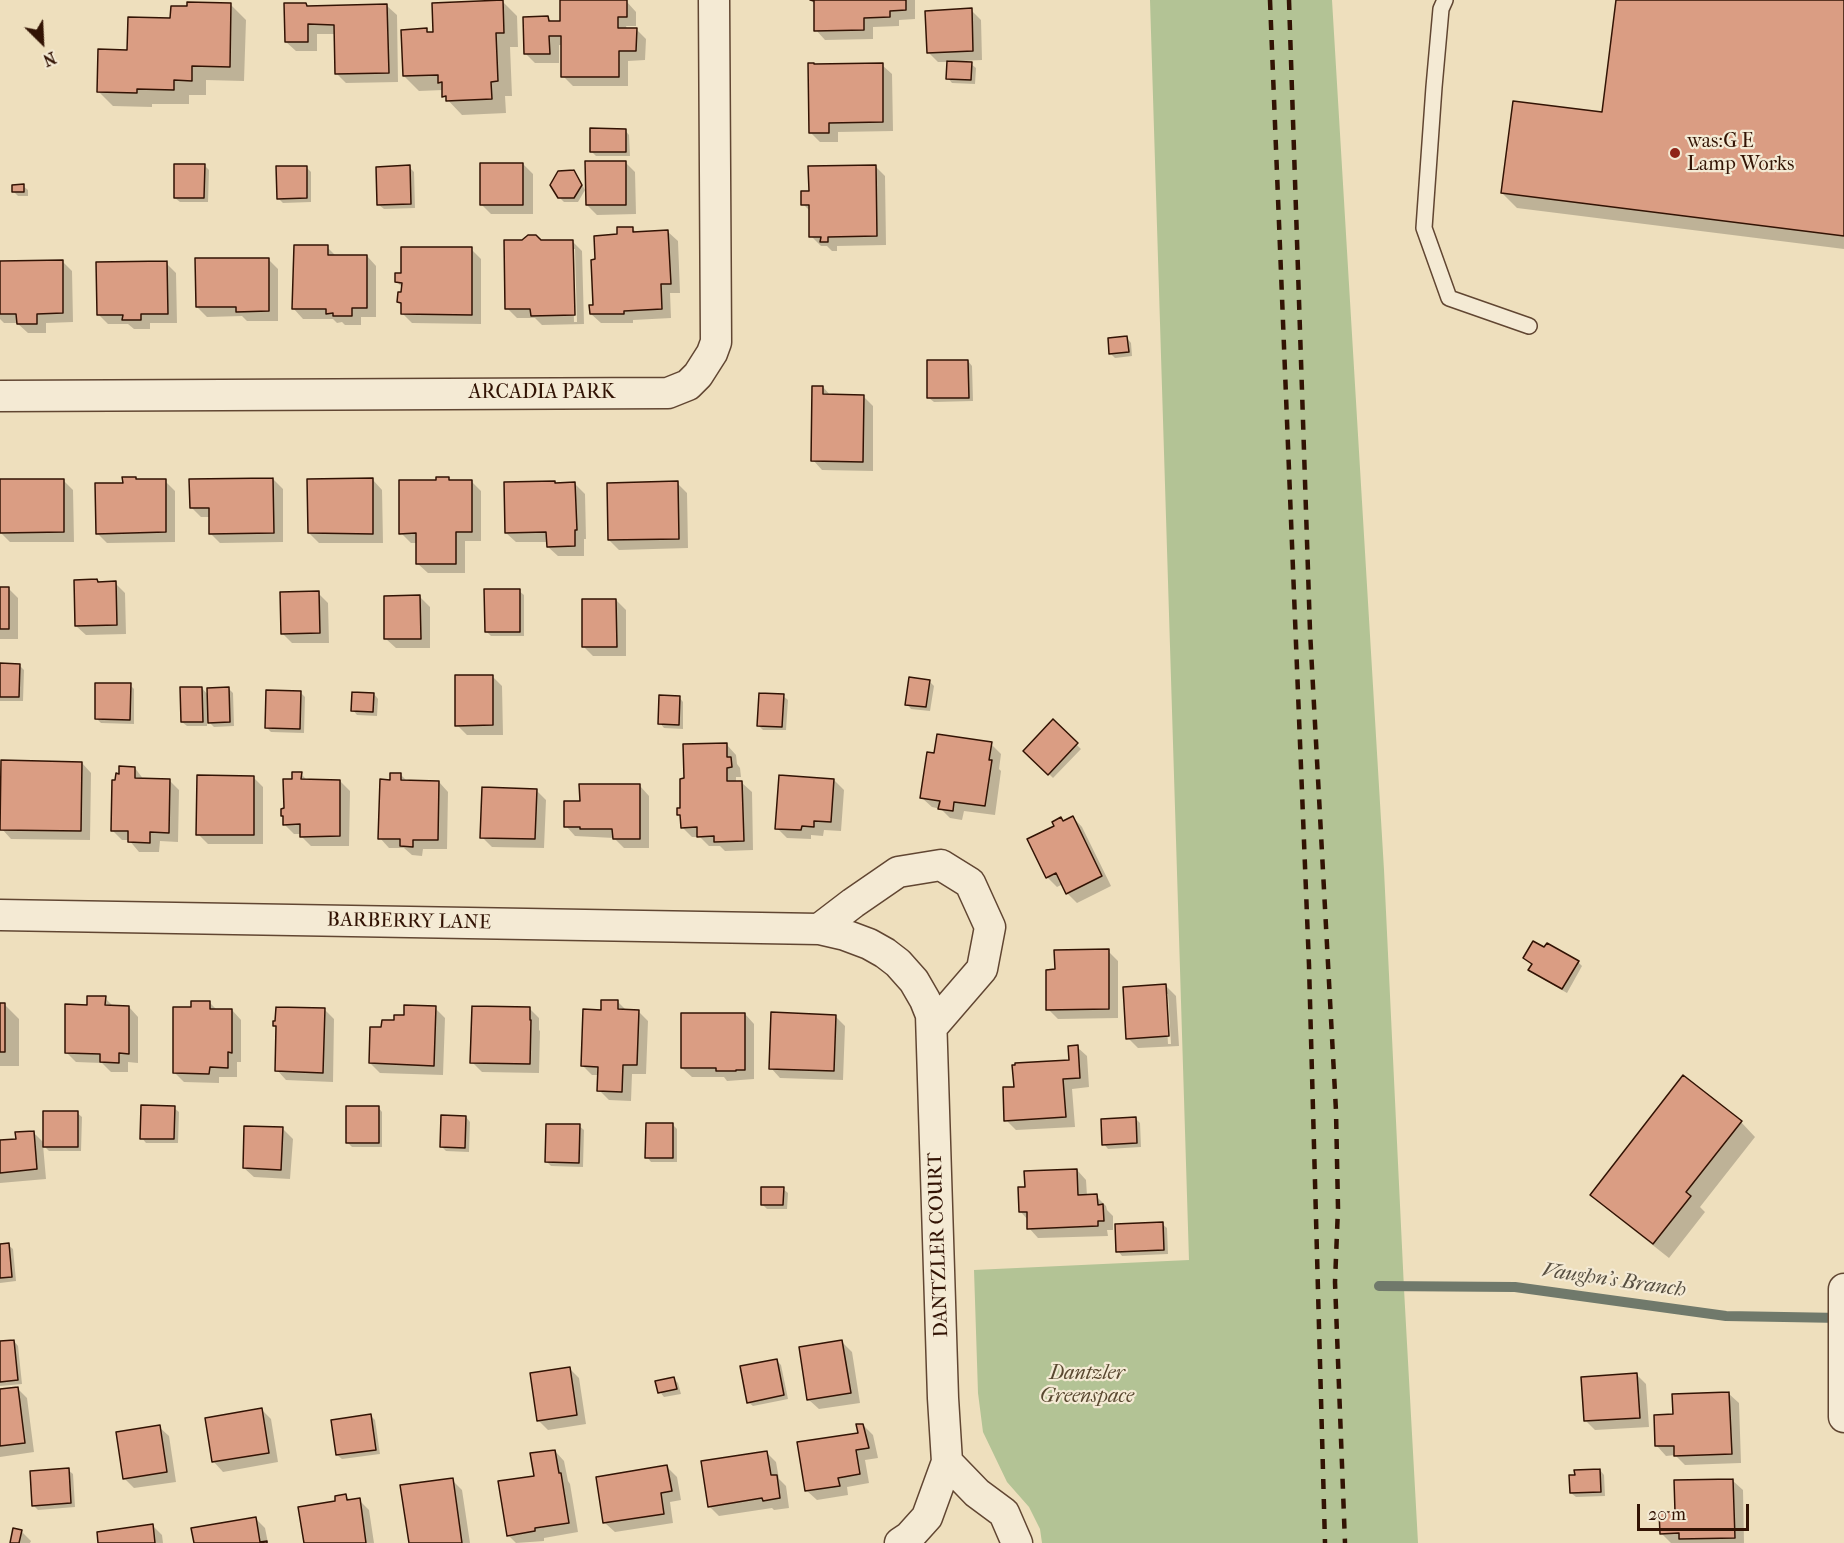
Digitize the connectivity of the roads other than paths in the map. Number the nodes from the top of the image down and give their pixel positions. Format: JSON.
{"nodes":[{"id":1,"x":714,"y":0,"type":"edge"},
{"id":2,"x":1445,"y":0,"type":"edge"},
{"id":3,"x":1529,"y":326,"type":"dead end"},
{"id":4,"x":0,"y":396,"type":"edge"},
{"id":5,"x":0,"y":915,"type":"edge"},
{"id":6,"x":819,"y":929,"type":"junction"},
{"id":7,"x":933,"y":1027,"type":"junction"},
{"id":8,"x":1844,"y":1306,"type":"edge"},
{"id":9,"x":1844,"y":1356,"type":"edge"},
{"id":10,"x":1844,"y":1417,"type":"edge"},
{"id":11,"x":947,"y":1462,"type":"junction"},
{"id":12,"x":900,"y":1543,"type":"edge"},
{"id":13,"x":1017,"y":1543,"type":"edge"}],
"edges":[{"from":1,"to":4,"type":"street","name":"ARCADIA PARK"},
{"from":2,"to":3,"type":"lane"},
{"from":5,"to":6,"type":"street","name":"BARBERRY LANE"},
{"from":6,"to":7,"type":"street","name":"BARBERRY LANE"},
{"from":6,"to":7,"type":"street"},
{"from":7,"to":11,"type":"street","name":"DANTZLER COURT"},
{"from":8,"to":9,"type":"street"},
{"from":9,"to":10,"type":"street"},
{"from":11,"to":12,"type":"street","name":"DANTZLER COURT"},
{"from":11,"to":13,"type":"street"}]}
